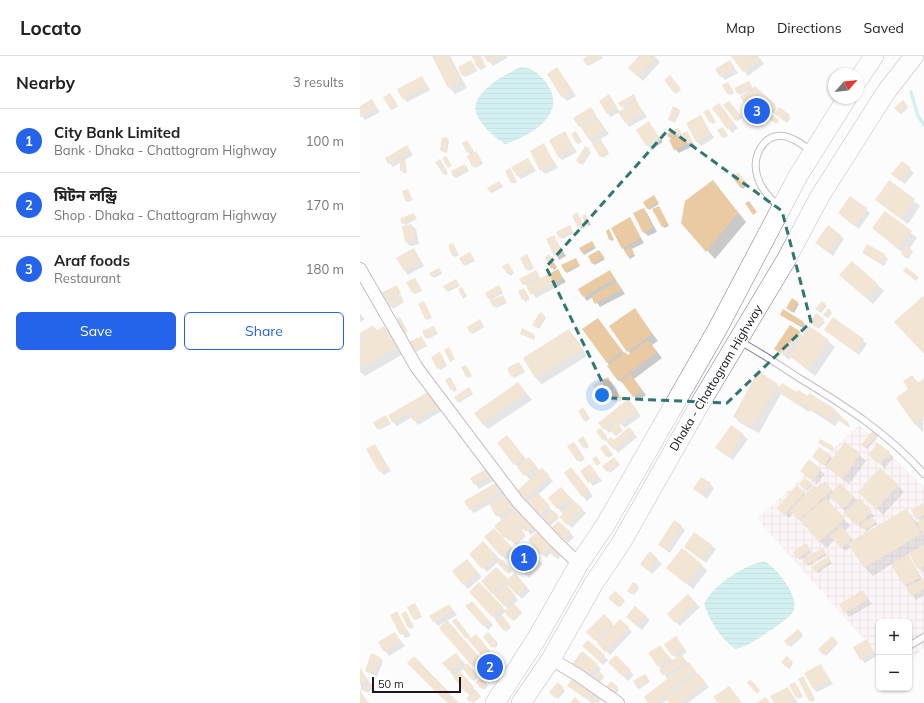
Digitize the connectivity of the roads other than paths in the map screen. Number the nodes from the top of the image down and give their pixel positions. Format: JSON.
{"nodes":[{"id":1,"x":874,"y":56,"type":"edge"},
{"id":2,"x":914,"y":56,"type":"edge"},
{"id":3,"x":864,"y":71,"type":"edge"},
{"id":4,"x":843,"y":104,"type":"edge"},
{"id":5,"x":813,"y":152,"type":"junction"},
{"id":6,"x":780,"y":209,"type":"junction"},
{"id":7,"x":360,"y":269,"type":"edge"},
{"id":8,"x":737,"y":340,"type":"junction"},
{"id":9,"x":924,"y":474,"type":"edge"},
{"id":10,"x":579,"y":564,"type":"junction"},
{"id":11,"x":924,"y":637,"type":"edge"},
{"id":12,"x":912,"y":644,"type":"edge"},
{"id":13,"x":551,"y":659,"type":"junction"},
{"id":14,"x":495,"y":703,"type":"edge"},
{"id":15,"x":522,"y":703,"type":"edge"},
{"id":16,"x":618,"y":703,"type":"edge"}],
"edges":[{"from":1,"to":3,"type":"highway"},
{"from":2,"to":8,"type":"highway","name":"Dhaka - Chattogram Highway"},
{"from":4,"to":5,"type":"highway","name":"Dhaka - Chattogram Highway"},
{"from":5,"to":6,"type":"highway","name":"Dhaka - Chattogram Highway"},
{"from":5,"to":6,"type":"lane"},
{"from":6,"to":10,"type":"highway","name":"Dhaka - Chattogram Highway"},
{"from":7,"to":10,"type":"street"},
{"from":8,"to":9,"type":"lane"},
{"from":8,"to":13,"type":"highway","name":"Dhaka - Chattogram Highway"},
{"from":10,"to":14,"type":"highway","name":"Dhaka - Chattogram Highway"},
{"from":11,"to":12,"type":"lane"},
{"from":13,"to":15,"type":"highway","name":"Dhaka - Chattogram Highway"},
{"from":13,"to":16,"type":"street"}]}
